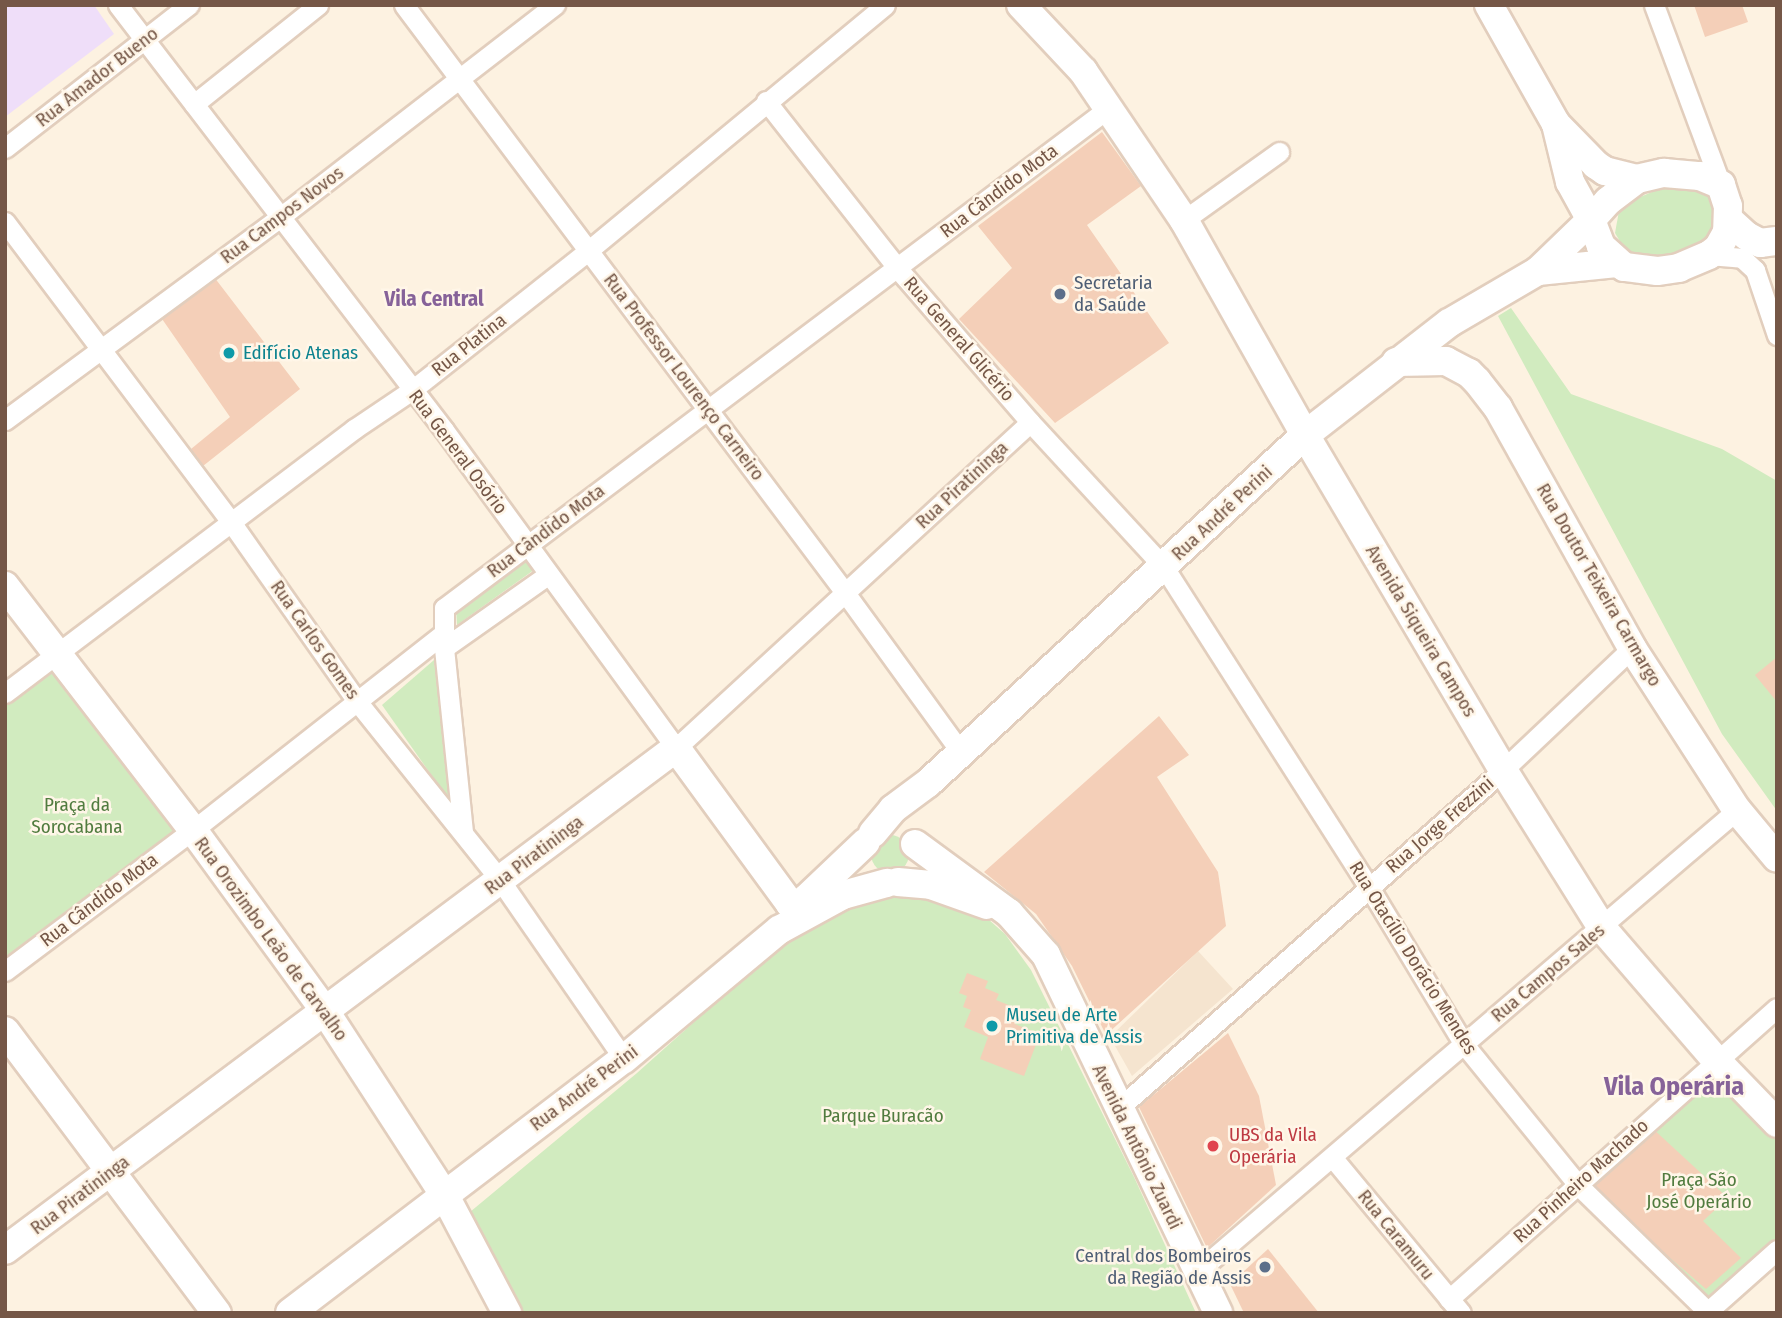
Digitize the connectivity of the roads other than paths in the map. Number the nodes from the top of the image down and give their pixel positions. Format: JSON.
{"nodes":[{"id":1,"x":118,"y":5,"type":"edge"},
{"id":2,"x":189,"y":5,"type":"edge"},
{"id":3,"x":318,"y":5,"type":"edge"},
{"id":4,"x":404,"y":5,"type":"edge"},
{"id":5,"x":555,"y":5,"type":"edge"},
{"id":6,"x":885,"y":5,"type":"edge"},
{"id":7,"x":1021,"y":5,"type":"edge"},
{"id":8,"x":1654,"y":5,"type":"edge"},
{"id":9,"x":1494,"y":8,"type":"edge"},
{"id":10,"x":145,"y":40,"type":"junction"},
{"id":11,"x":460,"y":79,"type":"junction"},
{"id":12,"x":766,"y":101,"type":"junction"},
{"id":13,"x":194,"y":104,"type":"junction"},
{"id":14,"x":1110,"y":107,"type":"junction"},
{"id":15,"x":1556,"y":124,"type":"junction"},
{"id":16,"x":5,"y":148,"type":"edge"},
{"id":17,"x":1279,"y":152,"type":"dead end"},
{"id":18,"x":1637,"y":179,"type":"junction"},
{"id":19,"x":1721,"y":185,"type":"junction"},
{"id":20,"x":279,"y":218,"type":"junction"},
{"id":21,"x":1184,"y":219,"type":"junction"},
{"id":22,"x":1591,"y":220,"type":"junction"},
{"id":23,"x":1730,"y":220,"type":"junction"},
{"id":24,"x":5,"y":222,"type":"edge"},
{"id":25,"x":1777,"y":241,"type":"edge"},
{"id":26,"x":589,"y":250,"type":"junction"},
{"id":27,"x":1709,"y":256,"type":"junction"},
{"id":28,"x":1617,"y":263,"type":"junction"},
{"id":29,"x":898,"y":269,"type":"junction"},
{"id":30,"x":1538,"y":271,"type":"junction"},
{"id":31,"x":1777,"y":335,"type":"edge"},
{"id":32,"x":103,"y":351,"type":"junction"},
{"id":33,"x":1396,"y":362,"type":"junction"},
{"id":34,"x":412,"y":390,"type":"junction"},
{"id":35,"x":707,"y":409,"type":"junction"},
{"id":36,"x":5,"y":420,"type":"edge"},
{"id":37,"x":1030,"y":422,"type":"junction"},
{"id":38,"x":1305,"y":435,"type":"junction"},
{"id":39,"x":232,"y":522,"type":"junction"},
{"id":40,"x":527,"y":546,"type":"junction"},
{"id":41,"x":1164,"y":567,"type":"junction"},
{"id":42,"x":549,"y":574,"type":"junction"},
{"id":43,"x":5,"y":586,"type":"edge"},
{"id":44,"x":846,"y":594,"type":"junction"},
{"id":45,"x":443,"y":641,"type":"junction"},
{"id":46,"x":1632,"y":648,"type":"junction"},
{"id":47,"x":58,"y":654,"type":"junction"},
{"id":48,"x":5,"y":692,"type":"edge"},
{"id":49,"x":356,"y":700,"type":"junction"},
{"id":50,"x":676,"y":748,"type":"junction"},
{"id":51,"x":961,"y":752,"type":"junction"},
{"id":52,"x":1503,"y":770,"type":"junction"},
{"id":53,"x":928,"y":783,"type":"junction"},
{"id":54,"x":1737,"y":810,"type":"junction"},
{"id":55,"x":192,"y":830,"type":"junction"},
{"id":56,"x":463,"y":832,"type":"junction"},
{"id":57,"x":869,"y":837,"type":"junction"},
{"id":58,"x":914,"y":841,"type":"junction"},
{"id":59,"x":1777,"y":858,"type":"edge"},
{"id":60,"x":500,"y":880,"type":"junction"},
{"id":61,"x":892,"y":882,"type":"junction"},
{"id":62,"x":1369,"y":887,"type":"junction"},
{"id":63,"x":790,"y":904,"type":"joint"},
{"id":64,"x":1009,"y":913,"type":"junction"},
{"id":65,"x":1602,"y":928,"type":"junction"},
{"id":66,"x":5,"y":971,"type":"edge"},
{"id":67,"x":1777,"y":1008,"type":"edge"},
{"id":68,"x":325,"y":1011,"type":"junction"},
{"id":69,"x":5,"y":1031,"type":"edge"},
{"id":70,"x":1463,"y":1043,"type":"junction"},
{"id":71,"x":624,"y":1059,"type":"junction"},
{"id":72,"x":1717,"y":1061,"type":"junction"},
{"id":73,"x":1119,"y":1108,"type":"junction"},
{"id":74,"x":1777,"y":1123,"type":"edge"},
{"id":75,"x":1332,"y":1157,"type":"junction"},
{"id":76,"x":112,"y":1171,"type":"junction"},
{"id":77,"x":1578,"y":1185,"type":"junction"},
{"id":78,"x":444,"y":1194,"type":"junction"},
{"id":79,"x":5,"y":1250,"type":"edge"},
{"id":80,"x":1777,"y":1250,"type":"edge"},
{"id":81,"x":1198,"y":1271,"type":"junction"},
{"id":82,"x":1455,"y":1306,"type":"edge"},
{"id":83,"x":1708,"y":1312,"type":"edge"},
{"id":84,"x":217,"y":1313,"type":"edge"},
{"id":85,"x":290,"y":1313,"type":"edge"},
{"id":86,"x":507,"y":1313,"type":"edge"},
{"id":87,"x":1218,"y":1313,"type":"edge"}],
"edges":[{"from":1,"to":10,"type":"street","name":"Rua General Osório"},
{"from":2,"to":10,"type":"street","name":"Rua Amador Bueno"},
{"from":3,"to":13,"type":"street"},
{"from":4,"to":11,"type":"street","name":"Rua Professor Lourenço Carneiro"},
{"from":5,"to":11,"type":"street","name":"Rua Campos Novos"},
{"from":6,"to":12,"type":"street","name":"Rua Platina"},
{"from":7,"to":14,"type":"main road","name":"Avenida Siqueira Campos"},
{"from":8,"to":19,"type":"street"},
{"from":9,"to":15,"type":"main road"},
{"from":10,"to":13,"type":"street","name":"Rua General Osório"},
{"from":10,"to":16,"type":"street","name":"Rua Amador Bueno"},
{"from":11,"to":20,"type":"street","name":"Rua Campos Novos"},
{"from":11,"to":26,"type":"street","name":"Rua Professor Lourenço Carneiro"},
{"from":12,"to":26,"type":"street","name":"Rua Platina"},
{"from":12,"to":29,"type":"street","name":"Rua General Glicério"},
{"from":13,"to":20,"type":"street","name":"Rua General Osório"},
{"from":14,"to":21,"type":"main road","name":"Avenida Siqueira Campos"},
{"from":14,"to":29,"type":"street","name":"Rua Cândido Mota"},
{"from":15,"to":18,"type":"main road"},
{"from":15,"to":22,"type":"main road"},
{"from":17,"to":21,"type":"street"},
{"from":18,"to":19,"type":"main road"},
{"from":18,"to":22,"type":"main road"},
{"from":19,"to":23,"type":"main road"},
{"from":20,"to":32,"type":"street","name":"Rua Campos Novos"},
{"from":20,"to":34,"type":"street","name":"Rua General Osório"},
{"from":21,"to":38,"type":"main road","name":"Avenida Siqueira Campos"},
{"from":22,"to":28,"type":"main road"},
{"from":22,"to":30,"type":"main road","name":"Rua André Perini"},
{"from":23,"to":25,"type":"main road"},
{"from":23,"to":27,"type":"main road"},
{"from":24,"to":32,"type":"street","name":"Rua Carlos Gomes"},
{"from":26,"to":34,"type":"street","name":"Rua Platina"},
{"from":26,"to":35,"type":"street","name":"Rua Professor Lourenço Carneiro"},
{"from":27,"to":28,"type":"main road"},
{"from":27,"to":31,"type":"street"},
{"from":28,"to":30,"type":"main road","name":"Rua André Perini"},
{"from":29,"to":35,"type":"street","name":"Rua Cândido Mota"},
{"from":29,"to":37,"type":"street","name":"Rua General Glicério"},
{"from":30,"to":33,"type":"main road","name":"Rua André Perini"},
{"from":32,"to":36,"type":"street","name":"Rua Campos Novos"},
{"from":32,"to":39,"type":"street","name":"Rua Carlos Gomes"},
{"from":33,"to":38,"type":"main road","name":"Rua André Perini"},
{"from":33,"to":46,"type":"main road","name":"Rua Doutor Teixeira Carmargo"},
{"from":34,"to":39,"type":"street","name":"Rua Platina"},
{"from":34,"to":40,"type":"street","name":"Rua General Osório"},
{"from":35,"to":40,"type":"street","name":"Rua Cândido Mota"},
{"from":35,"to":44,"type":"street","name":"Rua Professor Lourenço Carneiro"},
{"from":37,"to":41,"type":"street","name":"Rua General Glicério"},
{"from":37,"to":44,"type":"street","name":"Rua Piratininga"},
{"from":38,"to":41,"type":"main road","name":"Rua André Perini"},
{"from":38,"to":52,"type":"main road","name":"Avenida Siqueira Campos"},
{"from":39,"to":47,"type":"street","name":"Rua Platina"},
{"from":39,"to":49,"type":"street","name":"Rua Carlos Gomes"},
{"from":40,"to":42,"type":"street","name":"Rua General Osório"},
{"from":40,"to":45,"type":"street","name":"Rua Cândido Mota"},
{"from":41,"to":51,"type":"main road","name":"Rua André Perini"},
{"from":41,"to":62,"type":"street","name":"Rua Otacílio Dorácio Mendes"},
{"from":42,"to":45,"type":"street","name":"Rua Cândido Mota"},
{"from":42,"to":50,"type":"street","name":"Rua General Osório"},
{"from":43,"to":47,"type":"main road","name":"Rua Orozimbo Leão de Carvalho"},
{"from":44,"to":50,"type":"street","name":"Rua Piratininga"},
{"from":44,"to":51,"type":"street","name":"Rua Professor Lourenço Carneiro"},
{"from":45,"to":49,"type":"street","name":"Rua Cândido Mota"},
{"from":45,"to":56,"type":"street"},
{"from":46,"to":52,"type":"street","name":"Rua Jorge Frezzini"},
{"from":46,"to":54,"type":"main road","name":"Rua Doutor Teixeira Carmargo"},
{"from":47,"to":48,"type":"street","name":"Rua Platina"},
{"from":47,"to":55,"type":"main road","name":"Rua Orozimbo Leão de Carvalho"},
{"from":49,"to":55,"type":"street","name":"Rua Cândido Mota"},
{"from":49,"to":56,"type":"street","name":"Rua Carlos Gomes"},
{"from":50,"to":60,"type":"main road","name":"Rua Piratininga"},
{"from":50,"to":63,"type":"main road","name":"Rua General Osório"},
{"from":51,"to":53,"type":"main road","name":"Rua André Perini"},
{"from":52,"to":62,"type":"street","name":"Rua Jorge Frezzini"},
{"from":52,"to":65,"type":"main road","name":"Avenida Siqueira Campos"},
{"from":53,"to":57,"type":"main road","name":"Rua André Perini"},
{"from":53,"to":58,"type":"main road","name":"Rua André Perini"},
{"from":54,"to":59,"type":"main road","name":"Rua Doutor Teixeira Carmargo"},
{"from":54,"to":65,"type":"street","name":"Rua Campos Sales"},
{"from":55,"to":66,"type":"street","name":"Rua Cândido Mota"},
{"from":55,"to":68,"type":"main road","name":"Rua Orozimbo Leão de Carvalho"},
{"from":56,"to":60,"type":"street","name":"Rua Carlos Gomes"},
{"from":57,"to":58,"type":"main road"},
{"from":57,"to":61,"type":"main road"},
{"from":57,"to":63,"type":"main road","name":"Rua André Perini"},
{"from":58,"to":61,"type":"main road"},
{"from":58,"to":64,"type":"main road","name":"Avenida Antônio Zuardi"},
{"from":60,"to":68,"type":"main road","name":"Rua Piratininga"},
{"from":60,"to":71,"type":"street","name":"Rua Carlos Gomes"},
{"from":61,"to":64,"type":"main road","name":"Avenida Antônio Zuardi"},
{"from":61,"to":71,"type":"main road","name":"Rua André Perini"},
{"from":62,"to":70,"type":"street","name":"Rua Otacílio Dorácio Mendes"},
{"from":62,"to":73,"type":"street","name":"Rua Jorge Frezzini"},
{"from":64,"to":73,"type":"main road","name":"Avenida Antônio Zuardi"},
{"from":65,"to":70,"type":"street","name":"Rua Campos Sales"},
{"from":65,"to":72,"type":"main road","name":"Avenida Siqueira Campos"},
{"from":67,"to":72,"type":"street","name":"Rua Pinheiro Machado"},
{"from":68,"to":76,"type":"main road","name":"Rua Piratininga"},
{"from":68,"to":78,"type":"main road","name":"Rua Orozimbo Leão de Carvalho"},
{"from":69,"to":76,"type":"main road"},
{"from":70,"to":75,"type":"street","name":"Rua Campos Sales"},
{"from":70,"to":77,"type":"street","name":"Rua Otacílio Dorácio Mendes"},
{"from":71,"to":78,"type":"main road","name":"Rua André Perini"},
{"from":72,"to":74,"type":"main road","name":"Avenida Siqueira Campos"},
{"from":72,"to":77,"type":"street","name":"Rua Pinheiro Machado"},
{"from":73,"to":81,"type":"main road","name":"Avenida Antônio Zuardi"},
{"from":75,"to":81,"type":"street","name":"Rua Campos Sales"},
{"from":75,"to":82,"type":"street","name":"Rua Caramuru"},
{"from":76,"to":79,"type":"main road","name":"Rua Piratininga"},
{"from":76,"to":84,"type":"main road"},
{"from":77,"to":82,"type":"street","name":"Rua Pinheiro Machado"},
{"from":77,"to":83,"type":"street","name":"Rua Otacílio Dorácio Mendes"},
{"from":78,"to":85,"type":"main road","name":"Rua André Perini"},
{"from":78,"to":86,"type":"main road","name":"Rua Orozimbo Leão de Carvalho"},
{"from":80,"to":83,"type":"street"},
{"from":81,"to":87,"type":"main road","name":"Avenida Antônio Zuardi"}]}
